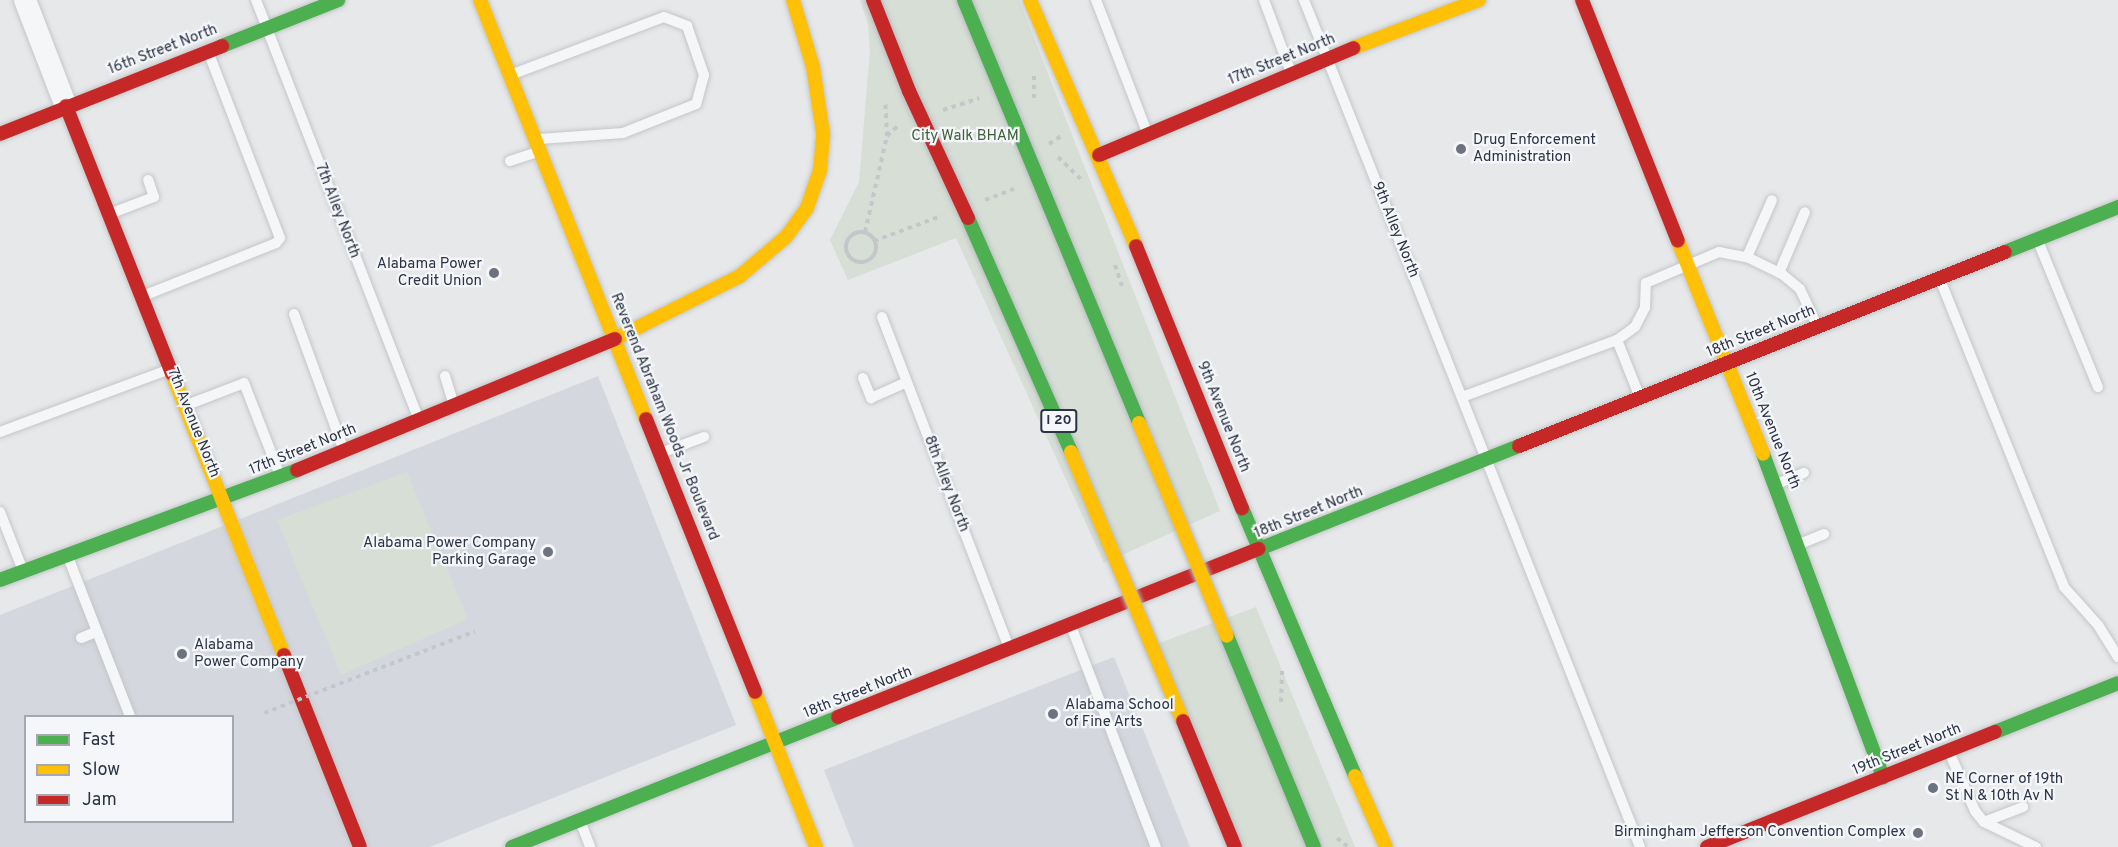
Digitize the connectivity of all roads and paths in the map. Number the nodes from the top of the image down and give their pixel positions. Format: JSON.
{"nodes":[{"id":1,"x":25,"y":0,"type":"edge"},
{"id":2,"x":256,"y":0,"type":"edge"},
{"id":3,"x":338,"y":0,"type":"edge"},
{"id":4,"x":480,"y":0,"type":"edge"},
{"id":5,"x":794,"y":0,"type":"edge"},
{"id":6,"x":873,"y":0,"type":"edge"},
{"id":7,"x":963,"y":0,"type":"edge"},
{"id":8,"x":1030,"y":0,"type":"edge"},
{"id":9,"x":1096,"y":0,"type":"edge"},
{"id":10,"x":1264,"y":0,"type":"edge"},
{"id":11,"x":1304,"y":0,"type":"edge"},
{"id":12,"x":1479,"y":0,"type":"edge"},
{"id":13,"x":1582,"y":0,"type":"edge"},
{"id":14,"x":266,"y":29,"type":"junction"},
{"id":15,"x":207,"y":51,"type":"junction"},
{"id":16,"x":1327,"y":58,"type":"junction"},
{"id":17,"x":1292,"y":73,"type":"junction"},
{"id":18,"x":510,"y":75,"type":"junction"},
{"id":19,"x":1035,"y":78,"type":"dead end"},
{"id":20,"x":1024,"y":82,"type":"dead end"},
{"id":21,"x":990,"y":94,"type":"dead end"},
{"id":22,"x":885,"y":102,"type":"dead end"},
{"id":23,"x":66,"y":106,"type":"junction"},
{"id":24,"x":934,"y":113,"type":"dead end"},
{"id":25,"x":901,"y":124,"type":"dead end"},
{"id":26,"x":1069,"y":131,"type":"dead end"},
{"id":27,"x":1147,"y":133,"type":"junction"},
{"id":28,"x":0,"y":134,"type":"edge"},
{"id":29,"x":887,"y":136,"type":"junction"},
{"id":30,"x":538,"y":145,"type":"junction"},
{"id":31,"x":1046,"y":146,"type":"dead end"},
{"id":32,"x":1100,"y":155,"type":"junction"},
{"id":33,"x":510,"y":161,"type":"dead end"},
{"id":34,"x":148,"y":180,"type":"dead end"},
{"id":35,"x":1772,"y":200,"type":"dead end"},
{"id":36,"x":2118,"y":207,"type":"edge"},
{"id":37,"x":1804,"y":212,"type":"dead end"},
{"id":38,"x":110,"y":214,"type":"junction"},
{"id":39,"x":865,"y":232,"type":"junction"},
{"id":40,"x":2037,"y":239,"type":"junction"},
{"id":41,"x":1747,"y":257,"type":"junction"},
{"id":42,"x":1689,"y":267,"type":"junction"},
{"id":43,"x":1779,"y":273,"type":"junction"},
{"id":44,"x":1940,"y":279,"type":"junction"},
{"id":45,"x":142,"y":296,"type":"junction"},
{"id":46,"x":294,"y":314,"type":"dead end"},
{"id":47,"x":882,"y":317,"type":"dead end"},
{"id":48,"x":1818,"y":327,"type":"junction"},
{"id":49,"x":615,"y":339,"type":"junction"},
{"id":50,"x":1617,"y":340,"type":"junction"},
{"id":51,"x":1727,"y":363,"type":"junction"},
{"id":52,"x":171,"y":369,"type":"junction"},
{"id":53,"x":445,"y":376,"type":"dead end"},
{"id":54,"x":863,"y":378,"type":"dead end"},
{"id":55,"x":907,"y":382,"type":"junction"},
{"id":56,"x":2098,"y":387,"type":"dead end"},
{"id":57,"x":1462,"y":397,"type":"junction"},
{"id":58,"x":1641,"y":398,"type":"junction"},
{"id":59,"x":186,"y":405,"type":"junction"},
{"id":60,"x":454,"y":406,"type":"junction"},
{"id":61,"x":419,"y":421,"type":"junction"},
{"id":62,"x":0,"y":432,"type":"edge"},
{"id":63,"x":704,"y":437,"type":"dead end"},
{"id":64,"x":344,"y":451,"type":"junction"},
{"id":65,"x":660,"y":453,"type":"junction"},
{"id":66,"x":1486,"y":459,"type":"junction"},
{"id":67,"x":1804,"y":473,"type":"dead end"},
{"id":68,"x":280,"y":476,"type":"junction"},
{"id":69,"x":1776,"y":484,"type":"junction"},
{"id":70,"x":223,"y":500,"type":"junction"},
{"id":71,"x":0,"y":512,"type":"edge"},
{"id":72,"x":1824,"y":534,"type":"dead end"},
{"id":73,"x":1799,"y":544,"type":"junction"},
{"id":74,"x":1259,"y":551,"type":"junction"},
{"id":75,"x":68,"y":555,"type":"junction"},
{"id":76,"x":23,"y":571,"type":"junction"},
{"id":77,"x":0,"y":580,"type":"edge"},
{"id":78,"x":1070,"y":626,"type":"junction"},
{"id":79,"x":475,"y":631,"type":"dead end"},
{"id":80,"x":96,"y":632,"type":"junction"},
{"id":81,"x":81,"y":638,"type":"dead end"},
{"id":82,"x":1010,"y":650,"type":"junction"},
{"id":83,"x":2118,"y":657,"type":"edge"},
{"id":84,"x":2118,"y":683,"type":"edge"},
{"id":85,"x":264,"y":713,"type":"dead end"},
{"id":86,"x":129,"y":715,"type":"edge"},
{"id":87,"x":775,"y":744,"type":"junction"},
{"id":88,"x":1949,"y":751,"type":"junction"},
{"id":89,"x":1883,"y":777,"type":"junction"},
{"id":90,"x":2023,"y":807,"type":"dead end"},
{"id":91,"x":580,"y":820,"type":"junction"},
{"id":92,"x":1984,"y":822,"type":"junction"},
{"id":93,"x":360,"y":847,"type":"edge"},
{"id":94,"x":512,"y":847,"type":"edge"},
{"id":95,"x":590,"y":847,"type":"edge"},
{"id":96,"x":816,"y":847,"type":"edge"},
{"id":97,"x":1156,"y":847,"type":"edge"},
{"id":98,"x":1235,"y":847,"type":"edge"},
{"id":99,"x":1314,"y":847,"type":"edge"},
{"id":100,"x":1386,"y":847,"type":"edge"},
{"id":101,"x":1640,"y":847,"type":"edge"},
{"id":102,"x":1707,"y":847,"type":"edge"},
{"id":103,"x":2036,"y":847,"type":"edge"}],
"edges":[{"from":1,"to":23,"type":"street","name":"7th Avenue North"},
{"from":2,"to":14,"type":"lane","name":"7th Alley North"},
{"from":3,"to":14,"type":"main road","name":"16th Street North"},
{"from":4,"to":18,"type":"main road","name":"Reverend Abraham Woods Jr Boulevard"},
{"from":5,"to":49,"type":"main road","name":"17th Street North"},
{"from":6,"to":98,"type":"main road","number":"I 20","bridge":true},
{"from":7,"to":99,"type":"main road","bridge":true},
{"from":8,"to":32,"type":"main road","name":"9th Avenue North"},
{"from":9,"to":27,"type":"lane"},
{"from":10,"to":17,"type":"lane"},
{"from":11,"to":16,"type":"lane","name":"9th Alley North"},
{"from":12,"to":16,"type":"main road","name":"17th Street North"},
{"from":13,"to":42,"type":"main road","name":"10th Avenue North"},
{"from":14,"to":15,"type":"main road","name":"16th Street North"},
{"from":14,"to":61,"type":"lane","name":"7th Alley North"},
{"from":15,"to":23,"type":"main road","name":"16th Street North"},
{"from":15,"to":45,"type":"lane"},
{"from":16,"to":17,"type":"main road","name":"17th Street North"},
{"from":16,"to":57,"type":"lane","name":"9th Alley North"},
{"from":17,"to":27,"type":"main road","name":"17th Street North"},
{"from":18,"to":30,"type":"main road","name":"Reverend Abraham Woods Jr Boulevard"},
{"from":18,"to":30,"type":"lane"},
{"from":19,"to":20,"type":"path"},
{"from":21,"to":24,"type":"path"},
{"from":22,"to":29,"type":"path"},
{"from":23,"to":28,"type":"main road","name":"16th Street North"},
{"from":23,"to":38,"type":"main road","name":"7th Avenue North"},
{"from":25,"to":29,"type":"path"},
{"from":26,"to":31,"type":"path"},
{"from":27,"to":32,"type":"main road","name":"17th Street North"},
{"from":29,"to":39,"type":"path"},
{"from":30,"to":33,"type":"lane"},
{"from":30,"to":49,"type":"main road","name":"Reverend Abraham Woods Jr Boulevard"},
{"from":32,"to":74,"type":"main road","name":"9th Avenue North"},
{"from":34,"to":38,"type":"lane"},
{"from":35,"to":41,"type":"lane"},
{"from":36,"to":40,"type":"main road","name":"18th Street North"},
{"from":37,"to":43,"type":"lane"},
{"from":38,"to":45,"type":"main road","name":"7th Avenue North"},
{"from":39,"to":39,"type":"path"},
{"from":40,"to":44,"type":"main road","name":"18th Street North"},
{"from":40,"to":56,"type":"lane"},
{"from":41,"to":42,"type":"lane"},
{"from":41,"to":43,"type":"lane"},
{"from":42,"to":50,"type":"lane"},
{"from":42,"to":51,"type":"main road","name":"10th Avenue North"},
{"from":43,"to":48,"type":"lane"},
{"from":44,"to":48,"type":"main road","name":"18th Street North"},
{"from":44,"to":83,"type":"lane"},
{"from":45,"to":52,"type":"main road","name":"7th Avenue North"},
{"from":46,"to":64,"type":"lane"},
{"from":47,"to":55,"type":"lane","name":"8th Alley North"},
{"from":48,"to":51,"type":"main road","name":"18th Street North"},
{"from":49,"to":60,"type":"main road","name":"17th Street North"},
{"from":49,"to":65,"type":"main road","name":"Reverend Abraham Woods Jr Boulevard"},
{"from":50,"to":57,"type":"lane"},
{"from":50,"to":58,"type":"lane"},
{"from":51,"to":58,"type":"main road","name":"18th Street North"},
{"from":51,"to":69,"type":"main road","name":"10th Avenue North"},
{"from":52,"to":59,"type":"main road","name":"7th Avenue North"},
{"from":52,"to":62,"type":"lane"},
{"from":53,"to":60,"type":"lane"},
{"from":54,"to":55,"type":"lane"},
{"from":55,"to":82,"type":"lane","name":"8th Alley North"},
{"from":57,"to":66,"type":"lane","name":"9th Alley North"},
{"from":58,"to":66,"type":"main road","name":"18th Street North"},
{"from":59,"to":68,"type":"lane"},
{"from":59,"to":70,"type":"main road","name":"7th Avenue North"},
{"from":60,"to":61,"type":"main road","name":"17th Street North"},
{"from":61,"to":64,"type":"main road","name":"17th Street North"},
{"from":63,"to":65,"type":"lane"},
{"from":64,"to":68,"type":"main road","name":"17th Street North"},
{"from":65,"to":87,"type":"main road","name":"Reverend Abraham Woods Jr Boulevard"},
{"from":66,"to":74,"type":"main road","name":"18th Street North"},
{"from":66,"to":101,"type":"lane","name":"9th Alley North"},
{"from":67,"to":69,"type":"lane"},
{"from":68,"to":70,"type":"main road","name":"17th Street North"},
{"from":69,"to":73,"type":"main road","name":"10th Avenue North"},
{"from":70,"to":75,"type":"main road","name":"17th Street North"},
{"from":70,"to":93,"type":"main road","name":"7th Avenue North"},
{"from":71,"to":76,"type":"lane"},
{"from":72,"to":73,"type":"lane"},
{"from":73,"to":89,"type":"main road","name":"10th Avenue North"},
{"from":74,"to":78,"type":"main road","name":"18th Street North"},
{"from":74,"to":100,"type":"main road","name":"9th Avenue North"},
{"from":75,"to":76,"type":"main road","name":"17th Street North"},
{"from":75,"to":80,"type":"lane"},
{"from":76,"to":77,"type":"main road","name":"17th Street North"},
{"from":78,"to":82,"type":"main road","name":"18th Street North"},
{"from":78,"to":97,"type":"lane"},
{"from":79,"to":85,"type":"path","bridge":true},
{"from":80,"to":81,"type":"lane"},
{"from":80,"to":86,"type":"lane"},
{"from":82,"to":87,"type":"main road","name":"18th Street North"},
{"from":84,"to":88,"type":"main road","name":"19th Street North"},
{"from":87,"to":91,"type":"main road","name":"18th Street North"},
{"from":87,"to":96,"type":"main road","name":"Reverend Abraham Woods Jr Boulevard"},
{"from":88,"to":89,"type":"main road","name":"19th Street North"},
{"from":88,"to":92,"type":"lane"},
{"from":89,"to":102,"type":"main road","name":"19th Street North"},
{"from":90,"to":92,"type":"lane"},
{"from":91,"to":94,"type":"main road","name":"18th Street North"},
{"from":91,"to":95,"type":"lane"},
{"from":92,"to":103,"type":"lane"}]}
